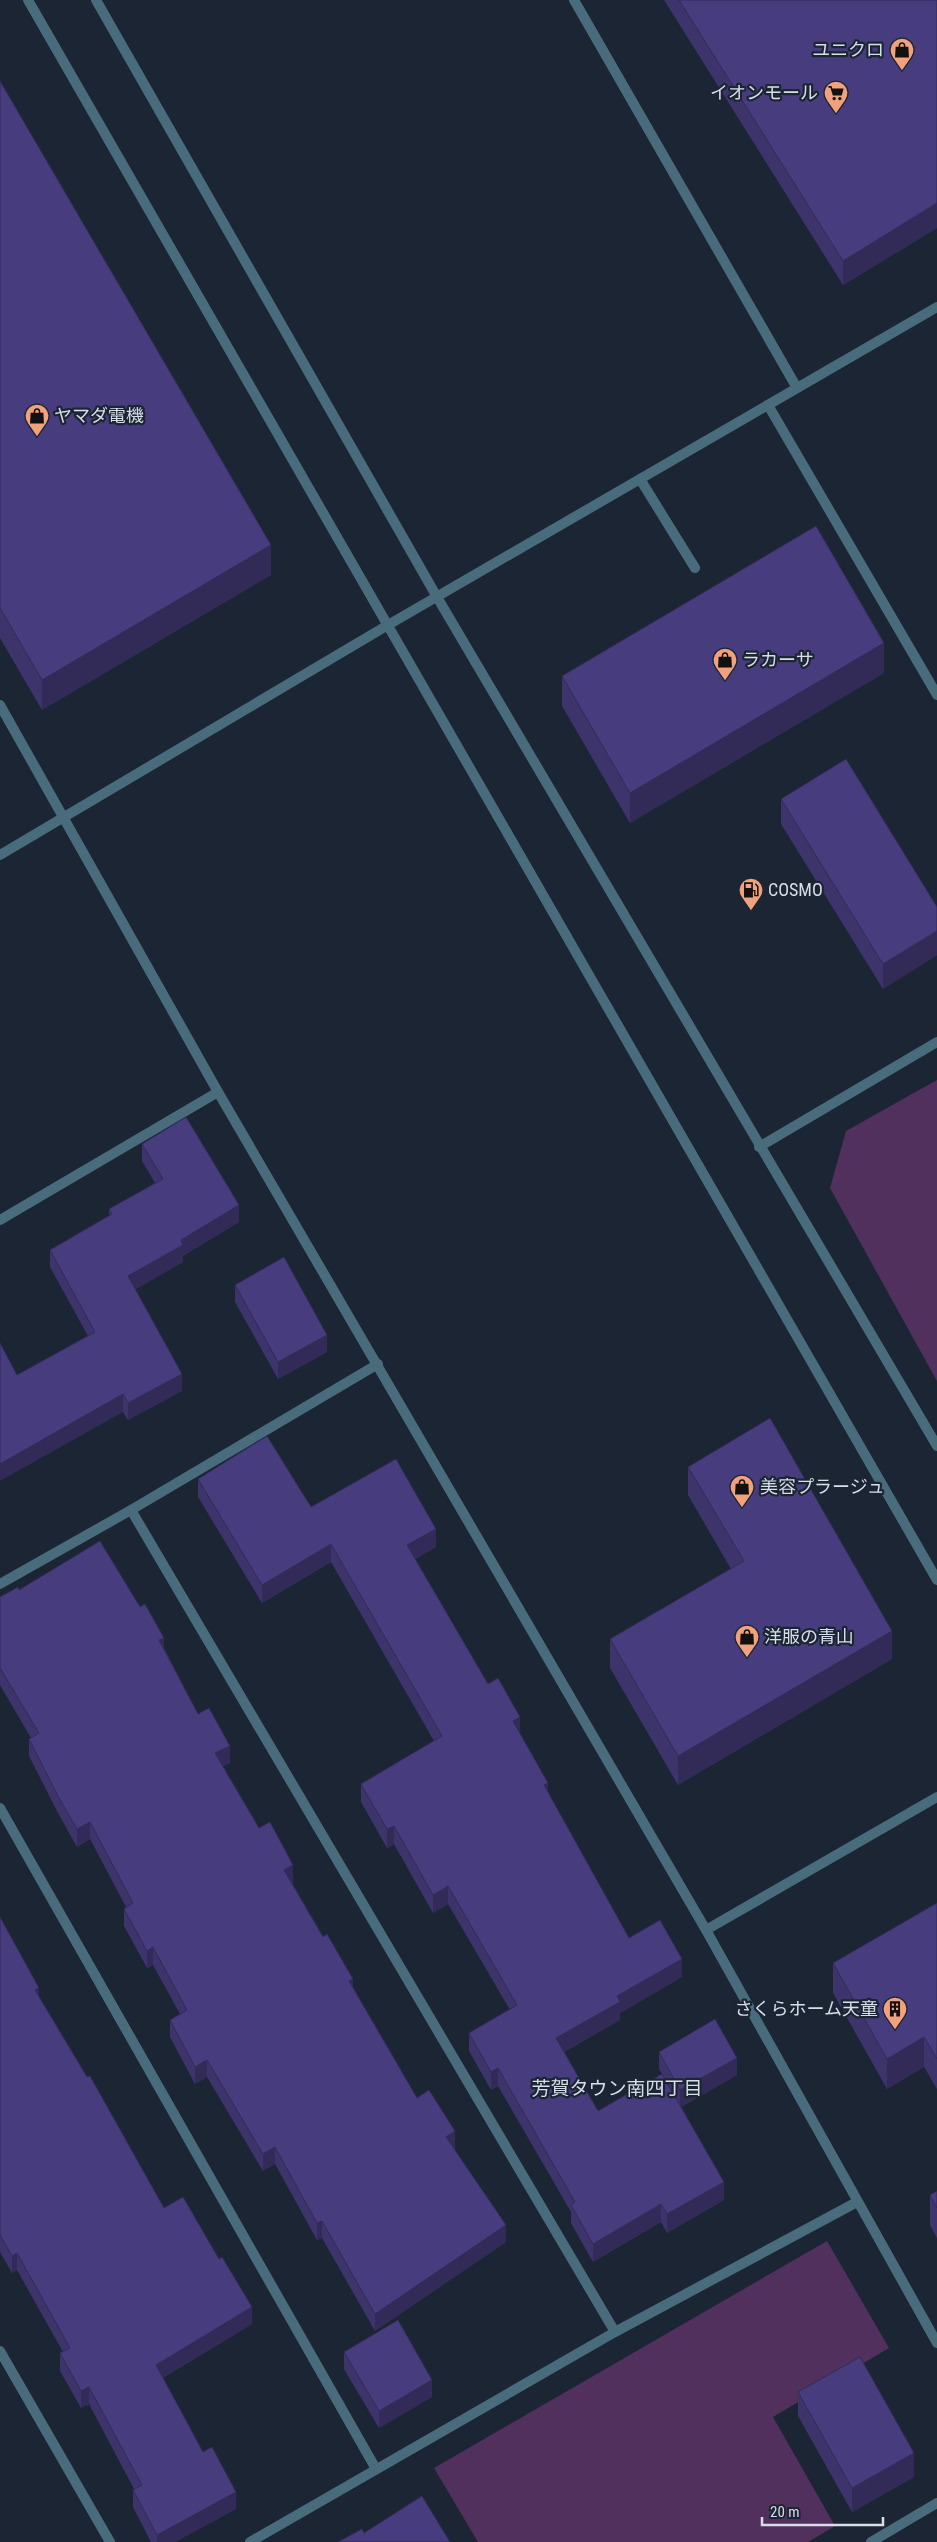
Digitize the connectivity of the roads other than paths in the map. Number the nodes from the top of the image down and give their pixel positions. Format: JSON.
{"nodes":[{"id":1,"x":28,"y":0,"type":"edge"},
{"id":2,"x":96,"y":0,"type":"edge"},
{"id":3,"x":574,"y":0,"type":"edge"},
{"id":4,"x":937,"y":307,"type":"edge"},
{"id":5,"x":797,"y":388,"type":"junction"},
{"id":6,"x":768,"y":404,"type":"junction"},
{"id":7,"x":640,"y":479,"type":"junction"},
{"id":8,"x":695,"y":568,"type":"dead end"},
{"id":9,"x":437,"y":597,"type":"junction"},
{"id":10,"x":388,"y":625,"type":"junction"},
{"id":11,"x":936,"y":690,"type":"edge"},
{"id":12,"x":0,"y":705,"type":"edge"},
{"id":13,"x":64,"y":818,"type":"junction"},
{"id":14,"x":0,"y":855,"type":"edge"},
{"id":15,"x":937,"y":1042,"type":"edge"},
{"id":16,"x":218,"y":1092,"type":"junction"},
{"id":17,"x":759,"y":1147,"type":"junction"},
{"id":18,"x":0,"y":1220,"type":"edge"},
{"id":19,"x":378,"y":1364,"type":"junction"},
{"id":20,"x":937,"y":1446,"type":"edge"},
{"id":21,"x":131,"y":1510,"type":"junction"},
{"id":22,"x":937,"y":1580,"type":"edge"},
{"id":23,"x":0,"y":1584,"type":"edge"},
{"id":24,"x":937,"y":1797,"type":"edge"},
{"id":25,"x":0,"y":1808,"type":"edge"},
{"id":26,"x":706,"y":1930,"type":"junction"},
{"id":27,"x":857,"y":2202,"type":"junction"},
{"id":28,"x":615,"y":2332,"type":"junction"},
{"id":29,"x":937,"y":2343,"type":"edge"},
{"id":30,"x":0,"y":2351,"type":"edge"},
{"id":31,"x":376,"y":2469,"type":"junction"},
{"id":32,"x":937,"y":2502,"type":"edge"},
{"id":33,"x":110,"y":2542,"type":"edge"},
{"id":34,"x":250,"y":2542,"type":"edge"},
{"id":35,"x":871,"y":2542,"type":"edge"}],
"edges":[{"from":1,"to":10,"type":"street"},
{"from":2,"to":9,"type":"street"},
{"from":3,"to":5,"type":"street"},
{"from":4,"to":5,"type":"street"},
{"from":5,"to":6,"type":"street"},
{"from":6,"to":7,"type":"street"},
{"from":6,"to":11,"type":"street"},
{"from":7,"to":8,"type":"street"},
{"from":7,"to":9,"type":"street"},
{"from":9,"to":10,"type":"street"},
{"from":9,"to":17,"type":"street"},
{"from":10,"to":13,"type":"street"},
{"from":10,"to":22,"type":"street"},
{"from":12,"to":13,"type":"street"},
{"from":13,"to":14,"type":"street"},
{"from":13,"to":16,"type":"street"},
{"from":15,"to":17,"type":"street"},
{"from":16,"to":18,"type":"street"},
{"from":16,"to":19,"type":"street"},
{"from":17,"to":20,"type":"street"},
{"from":19,"to":21,"type":"street"},
{"from":19,"to":26,"type":"street"},
{"from":21,"to":23,"type":"street"},
{"from":21,"to":28,"type":"street"},
{"from":24,"to":26,"type":"street"},
{"from":25,"to":31,"type":"street"},
{"from":26,"to":27,"type":"street"},
{"from":27,"to":28,"type":"street"},
{"from":27,"to":29,"type":"street"},
{"from":28,"to":31,"type":"street"},
{"from":30,"to":33,"type":"street"},
{"from":31,"to":34,"type":"street"},
{"from":32,"to":35,"type":"street"}]}
